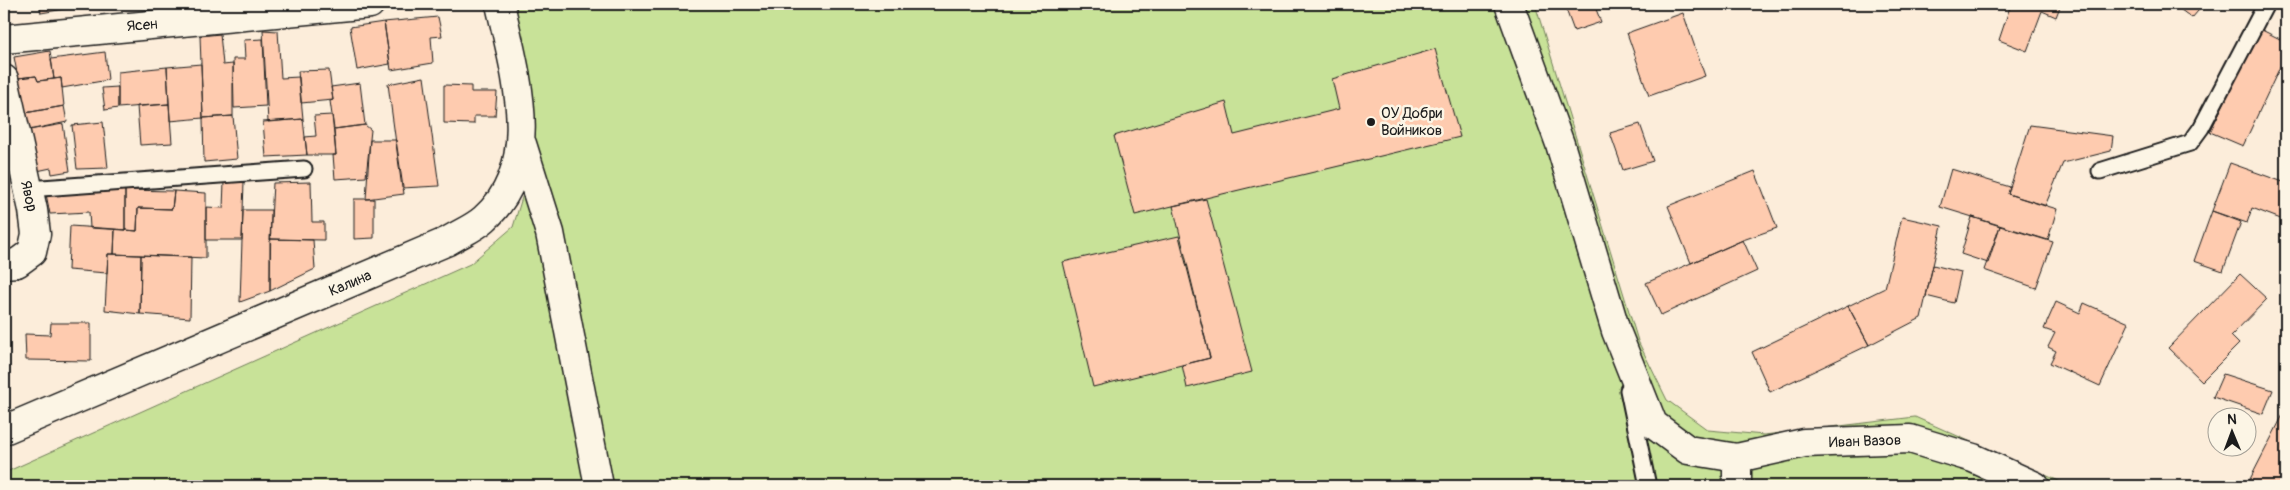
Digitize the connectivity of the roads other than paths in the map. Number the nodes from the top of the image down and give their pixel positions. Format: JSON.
{"nodes":[{"id":1,"x":370,"y":4,"type":"edge"},
{"id":2,"x":500,"y":4,"type":"edge"},
{"id":3,"x":1509,"y":4,"type":"edge"},
{"id":4,"x":2266,"y":4,"type":"edge"},
{"id":5,"x":4,"y":38,"type":"edge"},
{"id":6,"x":4,"y":80,"type":"edge"},
{"id":7,"x":522,"y":144,"type":"junction"},
{"id":8,"x":304,"y":169,"type":"dead end"},
{"id":9,"x":2100,"y":171,"type":"dead end"},
{"id":10,"x":28,"y":189,"type":"junction"},
{"id":11,"x":4,"y":264,"type":"edge"},
{"id":12,"x":1616,"y":331,"type":"junction"},
{"id":13,"x":4,"y":430,"type":"edge"},
{"id":14,"x":1737,"y":458,"type":"junction"},
{"id":15,"x":598,"y":486,"type":"edge"},
{"id":16,"x":1648,"y":486,"type":"edge"},
{"id":17,"x":1736,"y":486,"type":"edge"},
{"id":18,"x":2035,"y":486,"type":"edge"}],
"edges":[{"from":1,"to":5,"type":"street","name":"Ясен"},
{"from":2,"to":7,"type":"street","name":"Калина"},
{"from":3,"to":12,"type":"street"},
{"from":4,"to":9,"type":"lane"},
{"from":6,"to":10,"type":"street","name":"Явор"},
{"from":7,"to":13,"type":"street","name":"Калина"},
{"from":7,"to":15,"type":"street"},
{"from":8,"to":10,"type":"lane"},
{"from":10,"to":11,"type":"street","name":"Явор"},
{"from":12,"to":14,"type":"street","name":"Иван Вазов"},
{"from":12,"to":16,"type":"lane"},
{"from":14,"to":17,"type":"street"},
{"from":14,"to":18,"type":"street","name":"Иван Вазов"}]}
